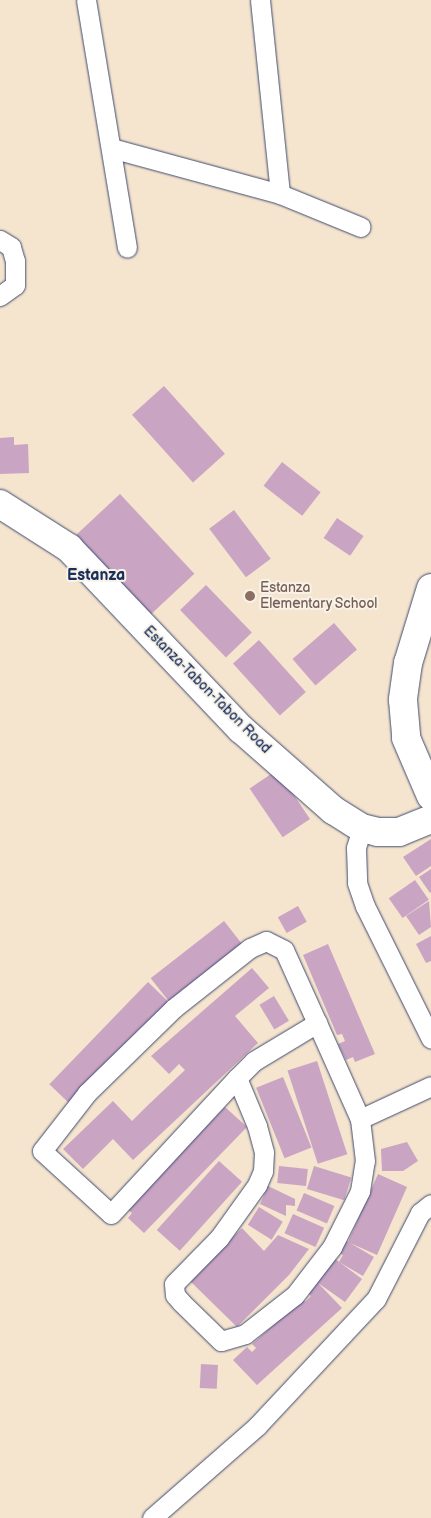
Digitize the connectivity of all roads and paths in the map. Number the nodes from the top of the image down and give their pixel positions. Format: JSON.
{"nodes":[{"id":1,"x":86,"y":0,"type":"edge"},
{"id":2,"x":260,"y":0,"type":"edge"},
{"id":3,"x":111,"y":148,"type":"junction"},
{"id":4,"x":280,"y":194,"type":"junction"},
{"id":5,"x":361,"y":227,"type":"dead end"},
{"id":6,"x":0,"y":240,"type":"edge"},
{"id":7,"x":127,"y":248,"type":"dead end"},
{"id":8,"x":0,"y":296,"type":"edge"},
{"id":9,"x":0,"y":504,"type":"edge"},
{"id":10,"x":431,"y":588,"type":"edge"},
{"id":11,"x":431,"y":796,"type":"edge"},
{"id":12,"x":431,"y":819,"type":"edge"},
{"id":13,"x":362,"y":828,"type":"junction"},
{"id":14,"x":317,"y":1023,"type":"junction"},
{"id":15,"x":431,"y":1039,"type":"edge"},
{"id":16,"x":236,"y":1078,"type":"junction"},
{"id":17,"x":431,"y":1086,"type":"edge"},
{"id":18,"x":360,"y":1119,"type":"junction"},
{"id":19,"x":431,"y":1204,"type":"edge"},
{"id":20,"x":152,"y":1518,"type":"edge"}],
"edges":[{"from":1,"to":3,"type":"street"},
{"from":2,"to":4,"type":"street"},
{"from":3,"to":4,"type":"street"},
{"from":3,"to":7,"type":"street"},
{"from":4,"to":5,"type":"street"},
{"from":6,"to":8,"type":"street"},
{"from":9,"to":13,"type":"main road","name":"Estanza-Tabon-Tabon Road"},
{"from":10,"to":11,"type":"main road"},
{"from":12,"to":13,"type":"main road","name":"Estanza-Tabon-Tabon Road"},
{"from":13,"to":15,"type":"street"},
{"from":14,"to":16,"type":"street"},
{"from":14,"to":16,"type":"street"},
{"from":14,"to":18,"type":"street"},
{"from":16,"to":18,"type":"street"},
{"from":17,"to":18,"type":"street"},
{"from":19,"to":20,"type":"street"}]}
